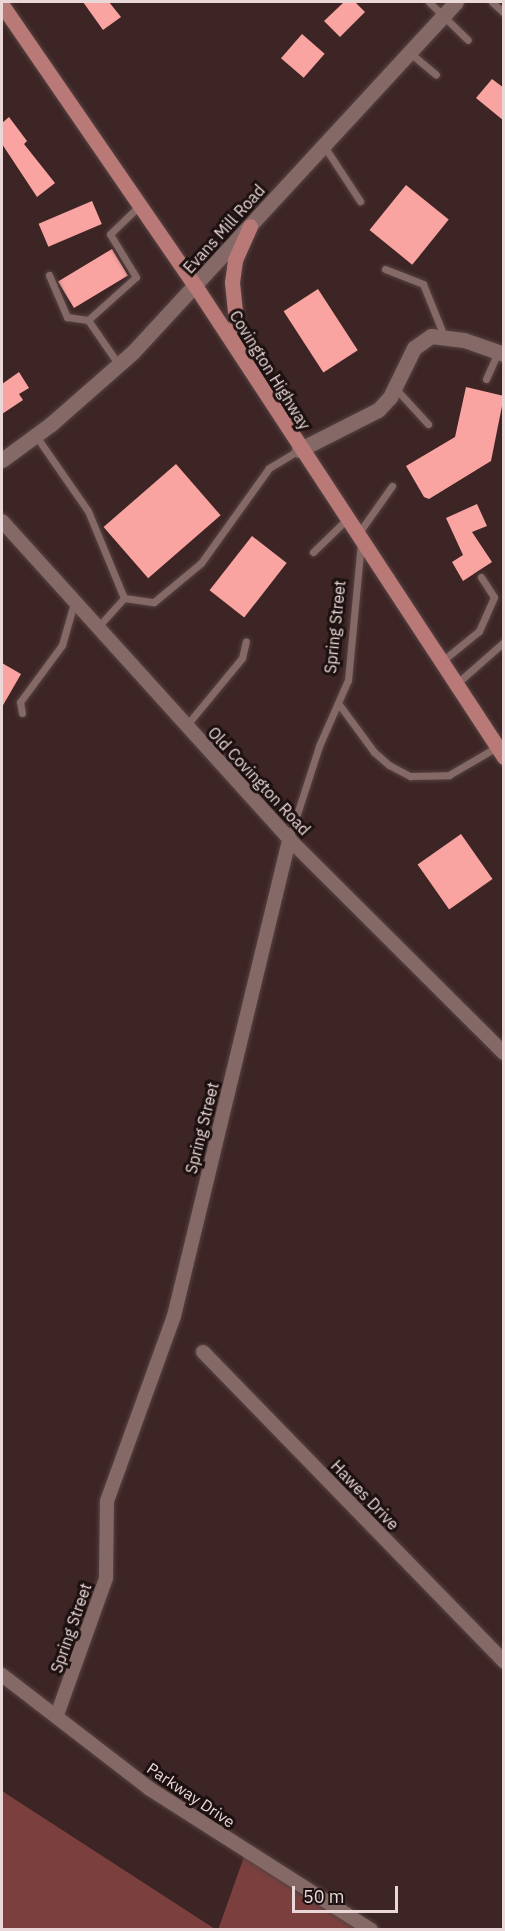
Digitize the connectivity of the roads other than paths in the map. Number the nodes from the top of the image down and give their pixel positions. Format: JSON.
{"nodes":[{"id":1,"x":429,"y":2,"type":"edge"},
{"id":2,"x":456,"y":2,"type":"edge"},
{"id":3,"x":492,"y":2,"type":"edge"},
{"id":4,"x":2,"y":5,"type":"edge"},
{"id":5,"x":503,"y":12,"type":"edge"},
{"id":6,"x":443,"y":16,"type":"junction"},
{"id":7,"x":468,"y":40,"type":"dead end"},
{"id":8,"x":409,"y":52,"type":"junction"},
{"id":9,"x":436,"y":75,"type":"dead end"},
{"id":10,"x":324,"y":146,"type":"junction"},
{"id":11,"x":360,"y":201,"type":"dead end"},
{"id":12,"x":139,"y":206,"type":"junction"},
{"id":13,"x":250,"y":226,"type":"junction"},
{"id":14,"x":385,"y":269,"type":"dead end"},
{"id":15,"x":49,"y":275,"type":"dead end"},
{"id":16,"x":196,"y":287,"type":"junction"},
{"id":17,"x":88,"y":320,"type":"junction"},
{"id":18,"x":444,"y":337,"type":"junction"},
{"id":19,"x":501,"y":353,"type":"edge"},
{"id":20,"x":240,"y":356,"type":"junction"},
{"id":21,"x":119,"y":365,"type":"junction"},
{"id":22,"x":486,"y":379,"type":"dead end"},
{"id":23,"x":394,"y":388,"type":"junction"},
{"id":24,"x":428,"y":424,"type":"dead end"},
{"id":25,"x":36,"y":436,"type":"junction"},
{"id":26,"x":299,"y":450,"type":"junction"},
{"id":27,"x":2,"y":460,"type":"edge"},
{"id":28,"x":392,"y":486,"type":"dead end"},
{"id":29,"x":346,"y":520,"type":"junction"},
{"id":30,"x":2,"y":521,"type":"edge"},
{"id":31,"x":359,"y":539,"type":"junction"},
{"id":32,"x":313,"y":552,"type":"dead end"},
{"id":33,"x":481,"y":577,"type":"dead end"},
{"id":34,"x":124,"y":598,"type":"junction"},
{"id":35,"x":74,"y":603,"type":"junction"},
{"id":36,"x":97,"y":628,"type":"junction"},
{"id":37,"x":246,"y":641,"type":"dead end"},
{"id":38,"x":504,"y":642,"type":"edge"},
{"id":39,"x":441,"y":662,"type":"junction"},
{"id":40,"x":455,"y":685,"type":"junction"},
{"id":41,"x":338,"y":703,"type":"junction"},
{"id":42,"x":22,"y":712,"type":"dead end"},
{"id":43,"x":186,"y":726,"type":"junction"},
{"id":44,"x":500,"y":752,"type":"edge"},
{"id":45,"x":289,"y":839,"type":"junction"},
{"id":46,"x":504,"y":1053,"type":"edge"},
{"id":47,"x":203,"y":1352,"type":"dead end"},
{"id":48,"x":504,"y":1662,"type":"edge"},
{"id":49,"x":2,"y":1675,"type":"edge"},
{"id":50,"x":57,"y":1715,"type":"junction"},
{"id":51,"x":371,"y":1929,"type":"edge"}],
"edges":[{"from":1,"to":6,"type":"lane"},
{"from":2,"to":6,"type":"main road","name":"Evans Mill Road"},
{"from":3,"to":5,"type":"lane"},
{"from":4,"to":12,"type":"main road","name":"Covington Highway"},
{"from":6,"to":7,"type":"lane"},
{"from":6,"to":8,"type":"main road","name":"Evans Mill Road"},
{"from":8,"to":9,"type":"lane"},
{"from":8,"to":10,"type":"main road","name":"Evans Mill Road"},
{"from":10,"to":11,"type":"lane"},
{"from":10,"to":13,"type":"main road","name":"Evans Mill Road"},
{"from":12,"to":16,"type":"main road","name":"Covington Highway"},
{"from":12,"to":17,"type":"lane"},
{"from":13,"to":16,"type":"main road","name":"Evans Mill Road"},
{"from":13,"to":20,"type":"main road"},
{"from":14,"to":18,"type":"lane"},
{"from":15,"to":17,"type":"lane"},
{"from":16,"to":20,"type":"main road","name":"Covington Highway"},
{"from":16,"to":21,"type":"main road","name":"Evans Mill Road"},
{"from":17,"to":21,"type":"lane"},
{"from":18,"to":19,"type":"main road"},
{"from":18,"to":23,"type":"main road"},
{"from":19,"to":22,"type":"lane"},
{"from":20,"to":26,"type":"main road","name":"Covington Highway"},
{"from":21,"to":25,"type":"main road","name":"Evans Mill Road"},
{"from":23,"to":24,"type":"lane"},
{"from":23,"to":26,"type":"main road"},
{"from":25,"to":27,"type":"main road","name":"Evans Mill Road"},
{"from":25,"to":34,"type":"lane"},
{"from":26,"to":29,"type":"main road","name":"Covington Highway"},
{"from":26,"to":34,"type":"lane"},
{"from":28,"to":31,"type":"lane"},
{"from":29,"to":31,"type":"main road","name":"Covington Highway"},
{"from":29,"to":32,"type":"lane"},
{"from":30,"to":35,"type":"street","name":"Old Covington Road"},
{"from":31,"to":39,"type":"main road","name":"Covington Highway"},
{"from":31,"to":41,"type":"lane","name":"Spring Street"},
{"from":33,"to":39,"type":"lane"},
{"from":34,"to":36,"type":"lane"},
{"from":35,"to":36,"type":"street","name":"Old Covington Road"},
{"from":35,"to":42,"type":"lane"},
{"from":36,"to":43,"type":"street","name":"Old Covington Road"},
{"from":37,"to":43,"type":"lane"},
{"from":38,"to":40,"type":"lane"},
{"from":39,"to":40,"type":"main road","name":"Covington Highway"},
{"from":40,"to":44,"type":"main road","name":"Covington Highway"},
{"from":41,"to":44,"type":"lane"},
{"from":41,"to":45,"type":"lane","name":"Spring Street"},
{"from":43,"to":45,"type":"street","name":"Old Covington Road"},
{"from":45,"to":46,"type":"street","name":"Old Covington Road"},
{"from":45,"to":50,"type":"street","name":"Spring Street"},
{"from":47,"to":48,"type":"street","name":"Hawes Drive"},
{"from":49,"to":50,"type":"street","name":"Parkway Drive"},
{"from":50,"to":51,"type":"street","name":"Parkway Drive"}]}
